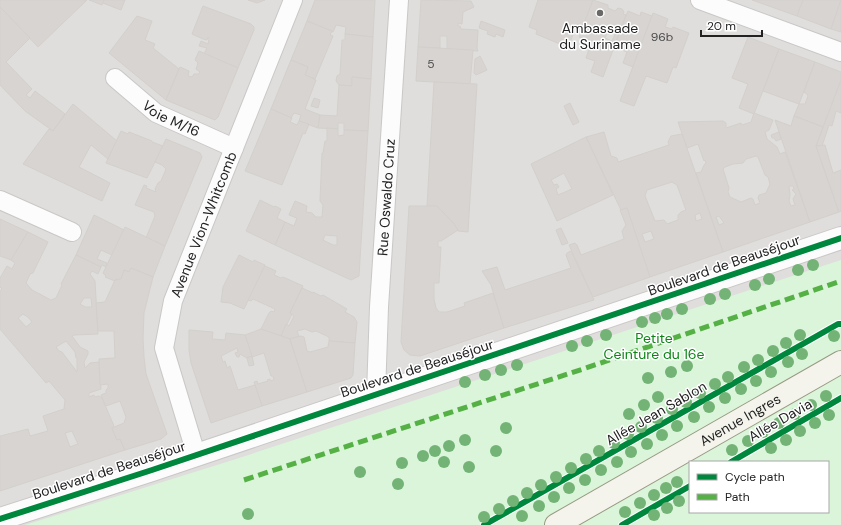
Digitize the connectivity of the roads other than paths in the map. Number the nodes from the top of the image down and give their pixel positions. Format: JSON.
{"nodes":[{"id":1,"x":293,"y":0,"type":"edge"},
{"id":2,"x":399,"y":0,"type":"edge"},
{"id":3,"x":700,"y":0,"type":"edge"},
{"id":4,"x":841,"y":52,"type":"edge"},
{"id":5,"x":116,"y":78,"type":"dead end"},
{"id":6,"x":234,"y":148,"type":"junction"},
{"id":7,"x":0,"y":200,"type":"edge"},
{"id":8,"x":72,"y":232,"type":"dead end"},
{"id":9,"x":841,"y":238,"type":"edge"},
{"id":10,"x":841,"y":362,"type":"edge"},
{"id":11,"x":376,"y":394,"type":"junction"},
{"id":12,"x":196,"y":454,"type":"junction"},
{"id":13,"x":0,"y":519,"type":"edge"},
{"id":14,"x":556,"y":525,"type":"edge"}],
"edges":[{"from":1,"to":6,"type":"street","name":"Avenue Vion-Whitcomb"},
{"from":2,"to":11,"type":"street","name":"Rue Oswaldo Cruz"},
{"from":3,"to":4,"type":"street"},
{"from":5,"to":6,"type":"street","name":"Voie M/16"},
{"from":6,"to":12,"type":"street","name":"Avenue Vion-Whitcomb"},
{"from":7,"to":8,"type":"street"},
{"from":9,"to":11,"type":"street","name":"Boulevard de Beauséjour"},
{"from":10,"to":14,"type":"main road","name":"Avenue Ingres"},
{"from":11,"to":12,"type":"street","name":"Boulevard de Beauséjour"},
{"from":12,"to":13,"type":"street","name":"Boulevard de Beauséjour"}]}
